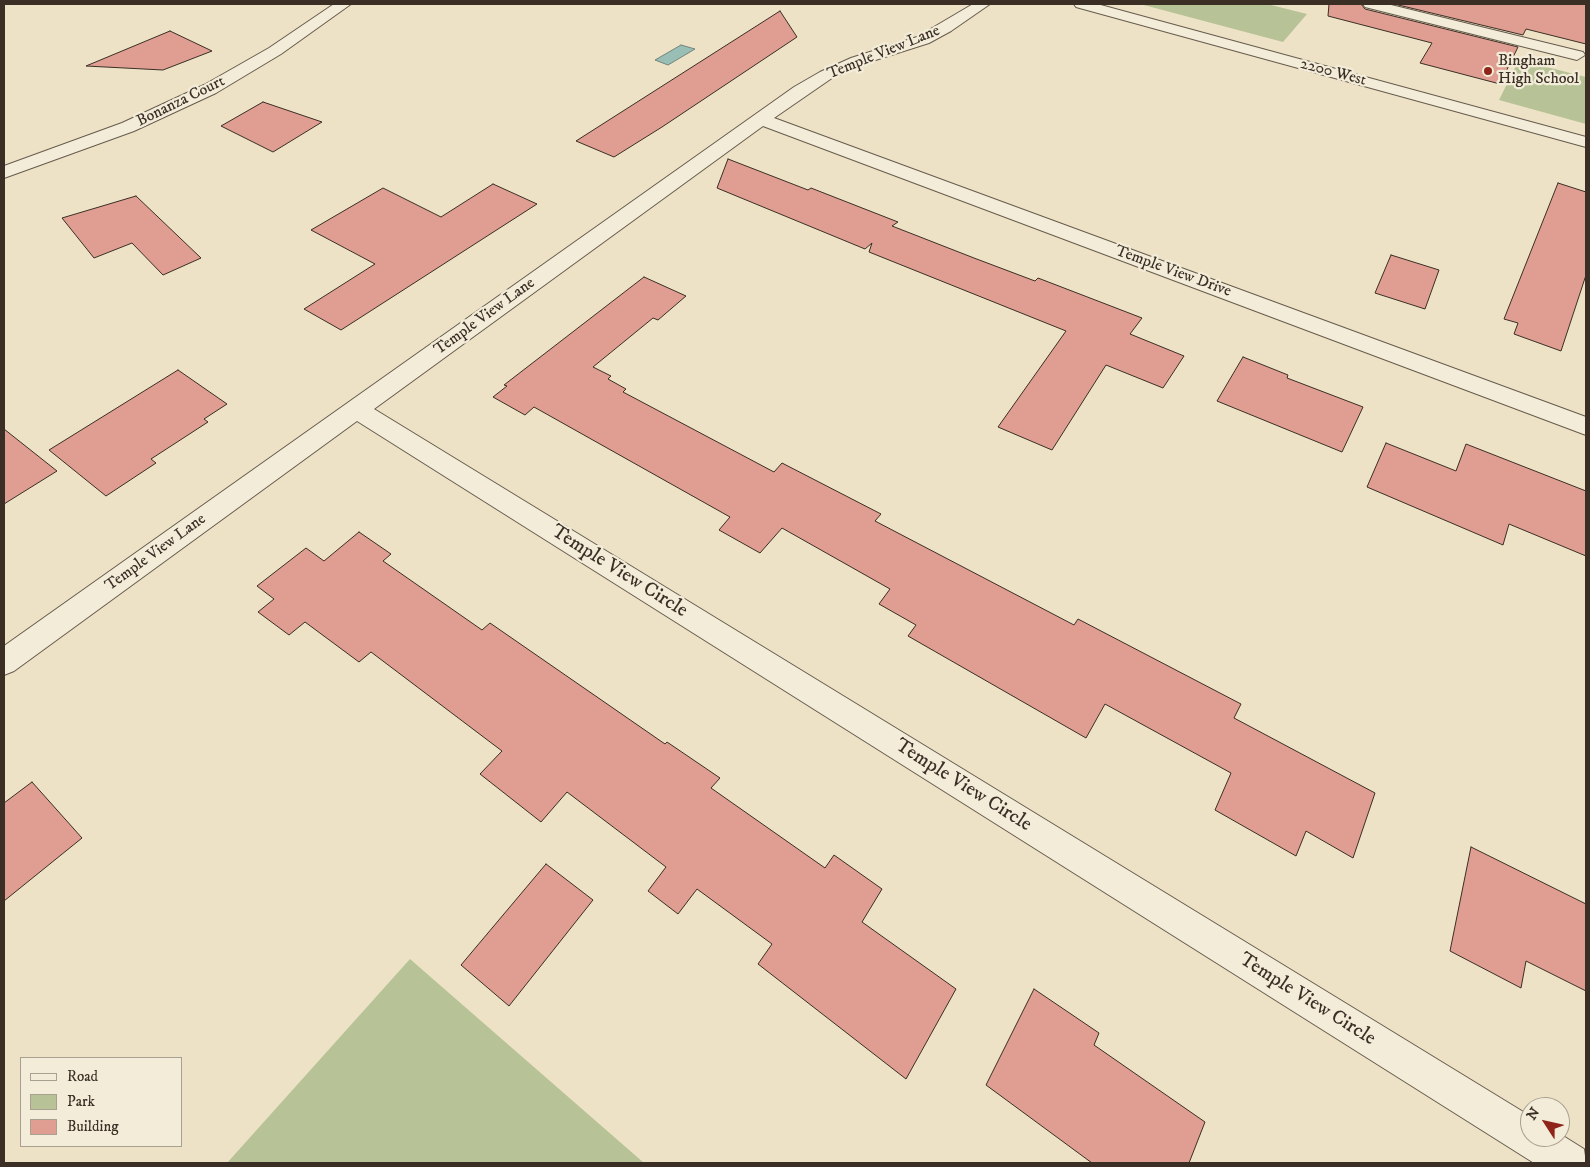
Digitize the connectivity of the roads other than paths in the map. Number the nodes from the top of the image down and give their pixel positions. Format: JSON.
{"nodes":[{"id":1,"x":344,"y":4,"type":"edge"},
{"id":2,"x":983,"y":4,"type":"edge"},
{"id":3,"x":1080,"y":4,"type":"edge"},
{"id":4,"x":1370,"y":4,"type":"edge"},
{"id":5,"x":1576,"y":55,"type":"dead end"},
{"id":6,"x":761,"y":119,"type":"junction"},
{"id":7,"x":1586,"y":142,"type":"edge"},
{"id":8,"x":4,"y":172,"type":"edge"},
{"id":9,"x":356,"y":409,"type":"junction"},
{"id":10,"x":1586,"y":426,"type":"edge"},
{"id":11,"x":4,"y":662,"type":"edge"},
{"id":12,"x":1570,"y":1163,"type":"edge"}],
"edges":[{"from":1,"to":8,"type":"street","name":"Bonanza Court"},
{"from":2,"to":6,"type":"street","name":"Temple View Lane"},
{"from":3,"to":7,"type":"street","name":"2200 West"},
{"from":4,"to":5,"type":"street"},
{"from":6,"to":9,"type":"street","name":"Temple View Lane"},
{"from":6,"to":10,"type":"street","name":"Temple View Drive"},
{"from":9,"to":11,"type":"street","name":"Temple View Lane"},
{"from":9,"to":12,"type":"street","name":"Temple View Circle"}]}
